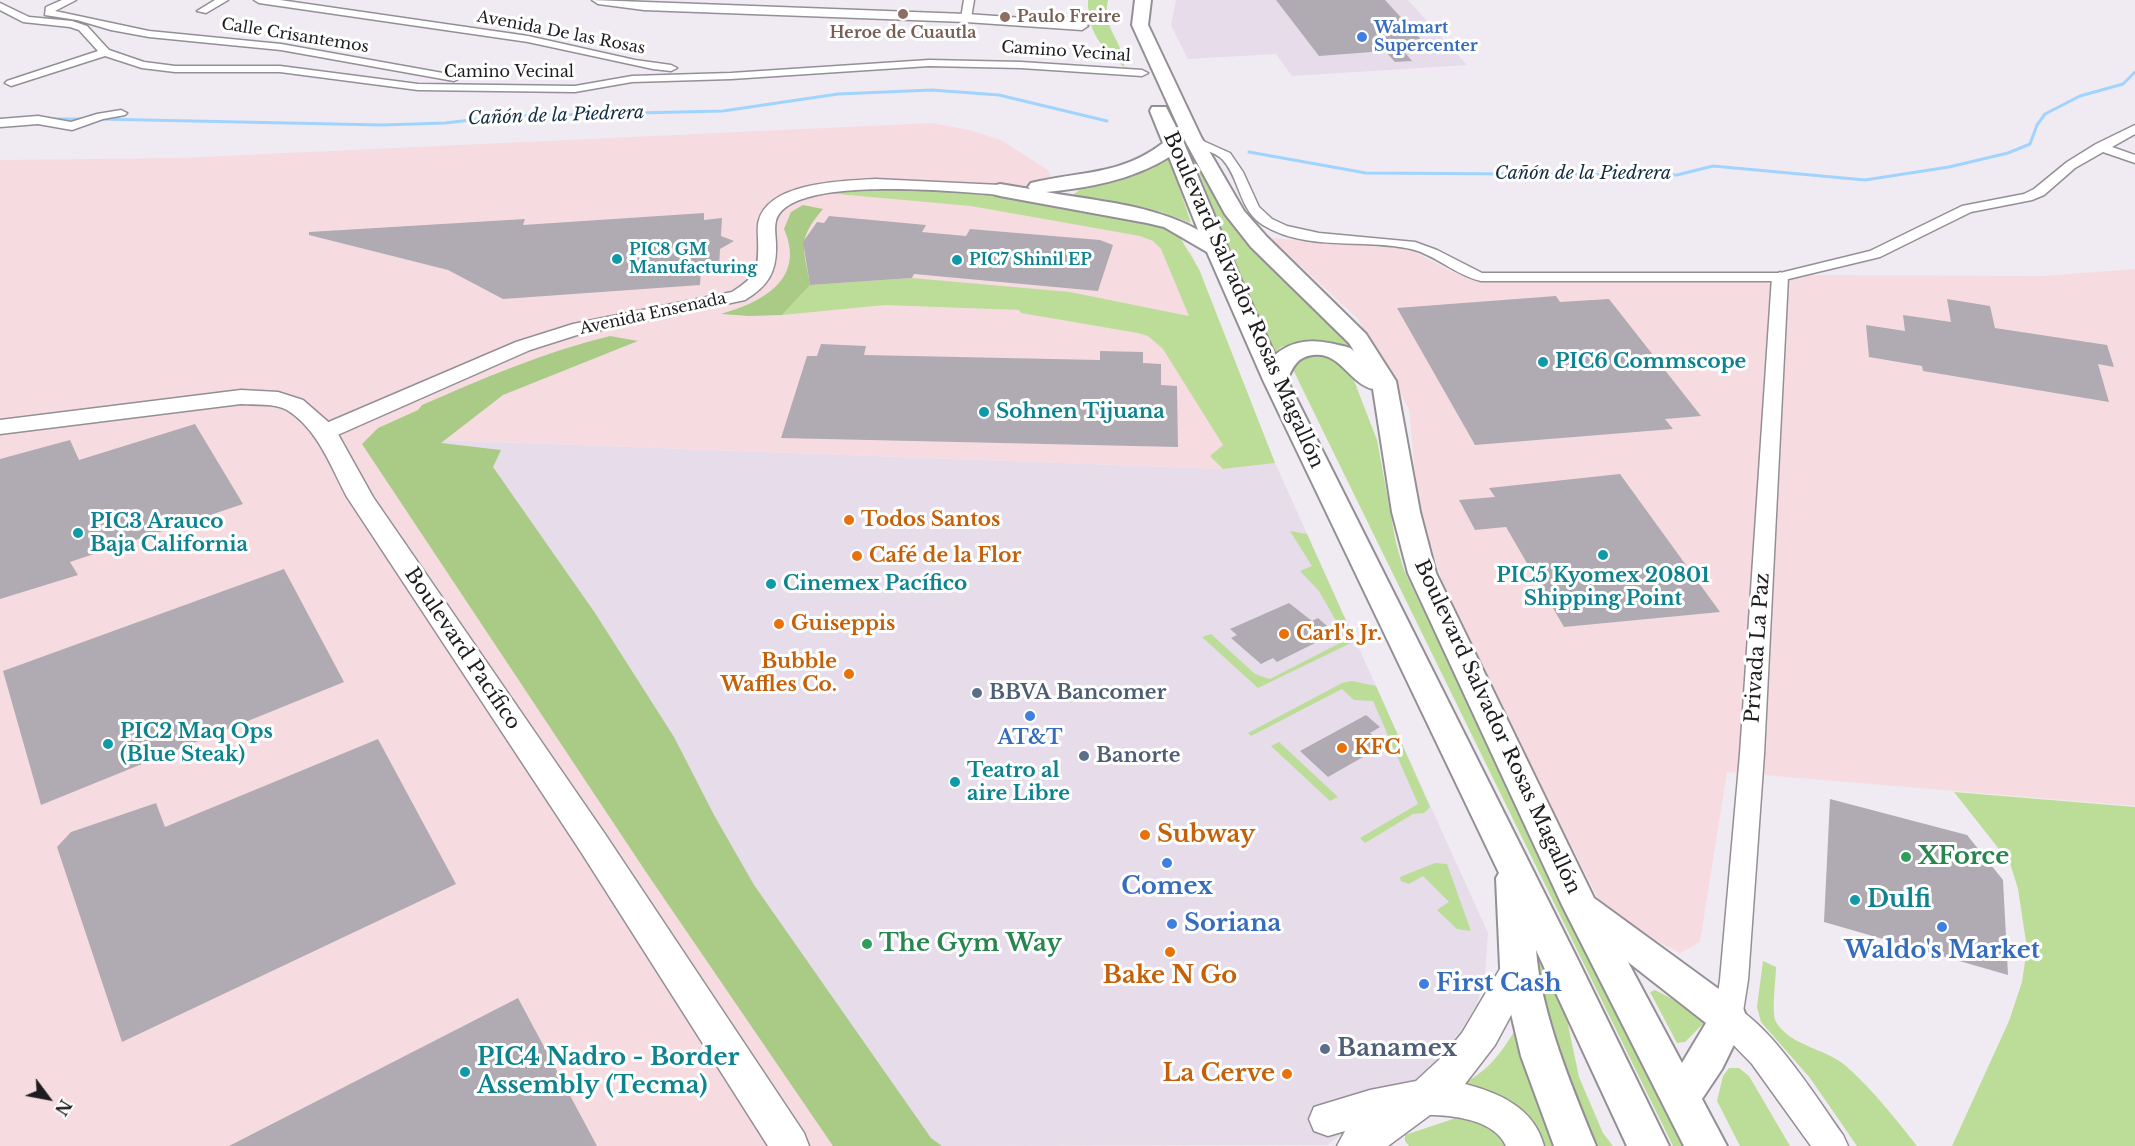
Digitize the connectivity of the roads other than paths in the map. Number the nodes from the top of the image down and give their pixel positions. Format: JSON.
{"nodes":[{"id":1,"x":71,"y":0,"type":"edge"},
{"id":2,"x":223,"y":0,"type":"edge"},
{"id":3,"x":259,"y":0,"type":"edge"},
{"id":4,"x":598,"y":0,"type":"edge"},
{"id":5,"x":817,"y":0,"type":"edge"},
{"id":6,"x":969,"y":0,"type":"edge"},
{"id":7,"x":1125,"y":0,"type":"edge"},
{"id":8,"x":1143,"y":0,"type":"edge"},
{"id":9,"x":1158,"y":0,"type":"edge"},
{"id":10,"x":0,"y":6,"type":"edge"},
{"id":11,"x":766,"y":10,"type":"junction"},
{"id":12,"x":202,"y":11,"type":"dead end"},
{"id":13,"x":966,"y":18,"type":"junction"},
{"id":14,"x":1140,"y":25,"type":"junction"},
{"id":15,"x":1082,"y":26,"type":"dead end"},
{"id":16,"x":105,"y":52,"type":"junction"},
{"id":17,"x":1142,"y":73,"type":"junction"},
{"id":18,"x":750,"y":74,"type":"junction"},
{"id":19,"x":11,"y":83,"type":"dead end"},
{"id":20,"x":527,"y":88,"type":"junction"},
{"id":21,"x":122,"y":113,"type":"dead end"},
{"id":22,"x":0,"y":123,"type":"edge"},
{"id":23,"x":2135,"y":129,"type":"edge"},
{"id":24,"x":1185,"y":143,"type":"junction"},
{"id":25,"x":2100,"y":147,"type":"junction"},
{"id":26,"x":2135,"y":159,"type":"edge"},
{"id":27,"x":1000,"y":190,"type":"junction"},
{"id":28,"x":1218,"y":249,"type":"junction"},
{"id":29,"x":1780,"y":277,"type":"junction"},
{"id":30,"x":1275,"y":380,"type":"junction"},
{"id":31,"x":1387,"y":397,"type":"junction"},
{"id":32,"x":0,"y":427,"type":"edge"},
{"id":33,"x":325,"y":432,"type":"junction"},
{"id":34,"x":1514,"y":868,"type":"junction"},
{"id":35,"x":1580,"y":905,"type":"junction"},
{"id":36,"x":1519,"y":967,"type":"junction"},
{"id":37,"x":1728,"y":1018,"type":"junction"},
{"id":38,"x":1424,"y":1096,"type":"junction"},
{"id":39,"x":1680,"y":1100,"type":"junction"},
{"id":40,"x":1374,"y":1142,"type":"edge"},
{"id":41,"x":790,"y":1146,"type":"edge"},
{"id":42,"x":1525,"y":1146,"type":"edge"},
{"id":43,"x":1575,"y":1146,"type":"edge"},
{"id":44,"x":1648,"y":1146,"type":"edge"},
{"id":45,"x":1706,"y":1146,"type":"edge"},
{"id":46,"x":1831,"y":1146,"type":"edge"}],
"edges":[{"from":1,"to":20,"type":"street","name":"Calle Crisantemos"},
{"from":2,"to":12,"type":"street"},
{"from":3,"to":18,"type":"street","name":"Avenida De las Rosas"},
{"from":4,"to":11,"type":"street"},
{"from":5,"to":11,"type":"street"},
{"from":6,"to":13,"type":"street"},
{"from":7,"to":17,"type":"highway","name":"Boulevard Salvador Rosas Magallón"},
{"from":8,"to":14,"type":"highway"},
{"from":9,"to":14,"type":"highway"},
{"from":10,"to":16,"type":"street","name":"Camino Vecinal"},
{"from":11,"to":13,"type":"street"},
{"from":13,"to":15,"type":"street"},
{"from":14,"to":24,"type":"highway","name":"Boulevard Salvador Rosas Magallón"},
{"from":16,"to":19,"type":"street"},
{"from":16,"to":20,"type":"street","name":"Camino Vecinal"},
{"from":17,"to":18,"type":"street","name":"Camino Vecinal"},
{"from":17,"to":24,"type":"highway","name":"Boulevard Salvador Rosas Magallón"},
{"from":18,"to":20,"type":"street","name":"Camino Vecinal"},
{"from":21,"to":22,"type":"street"},
{"from":23,"to":25,"type":"street"},
{"from":24,"to":27,"type":"highway"},
{"from":24,"to":28,"type":"highway","name":"Boulevard Salvador Rosas Magallón"},
{"from":24,"to":29,"type":"street"},
{"from":24,"to":31,"type":"highway","name":"Boulevard Salvador Rosas Magallón"},
{"from":25,"to":26,"type":"street"},
{"from":25,"to":29,"type":"street"},
{"from":27,"to":28,"type":"highway"},
{"from":27,"to":33,"type":"main road","name":"Avenida Ensenada"},
{"from":28,"to":30,"type":"highway","name":"Boulevard Salvador Rosas Magallón"},
{"from":29,"to":37,"type":"street","name":"Privada La Paz"},
{"from":30,"to":31,"type":"highway"},
{"from":30,"to":34,"type":"highway","name":"Boulevard Salvador Rosas Magallón"},
{"from":31,"to":35,"type":"highway","name":"Boulevard Salvador Rosas Magallón"},
{"from":32,"to":33,"type":"main road","name":"Boulevard Pacífico"},
{"from":33,"to":41,"type":"main road","name":"Boulevard Pacífico"},
{"from":34,"to":36,"type":"highway"},
{"from":34,"to":44,"type":"highway","name":"Boulevard Salvador Rosas Magallón"},
{"from":35,"to":37,"type":"highway"},
{"from":35,"to":39,"type":"highway","name":"Boulevard Salvador Rosas Magallón"},
{"from":36,"to":38,"type":"main road"},
{"from":36,"to":43,"type":"highway"},
{"from":37,"to":39,"type":"highway"},
{"from":37,"to":46,"type":"main road"},
{"from":38,"to":40,"type":"main road"},
{"from":38,"to":42,"type":"main road"},
{"from":39,"to":45,"type":"highway","name":"Boulevard Salvador Rosas Magallón"}]}
